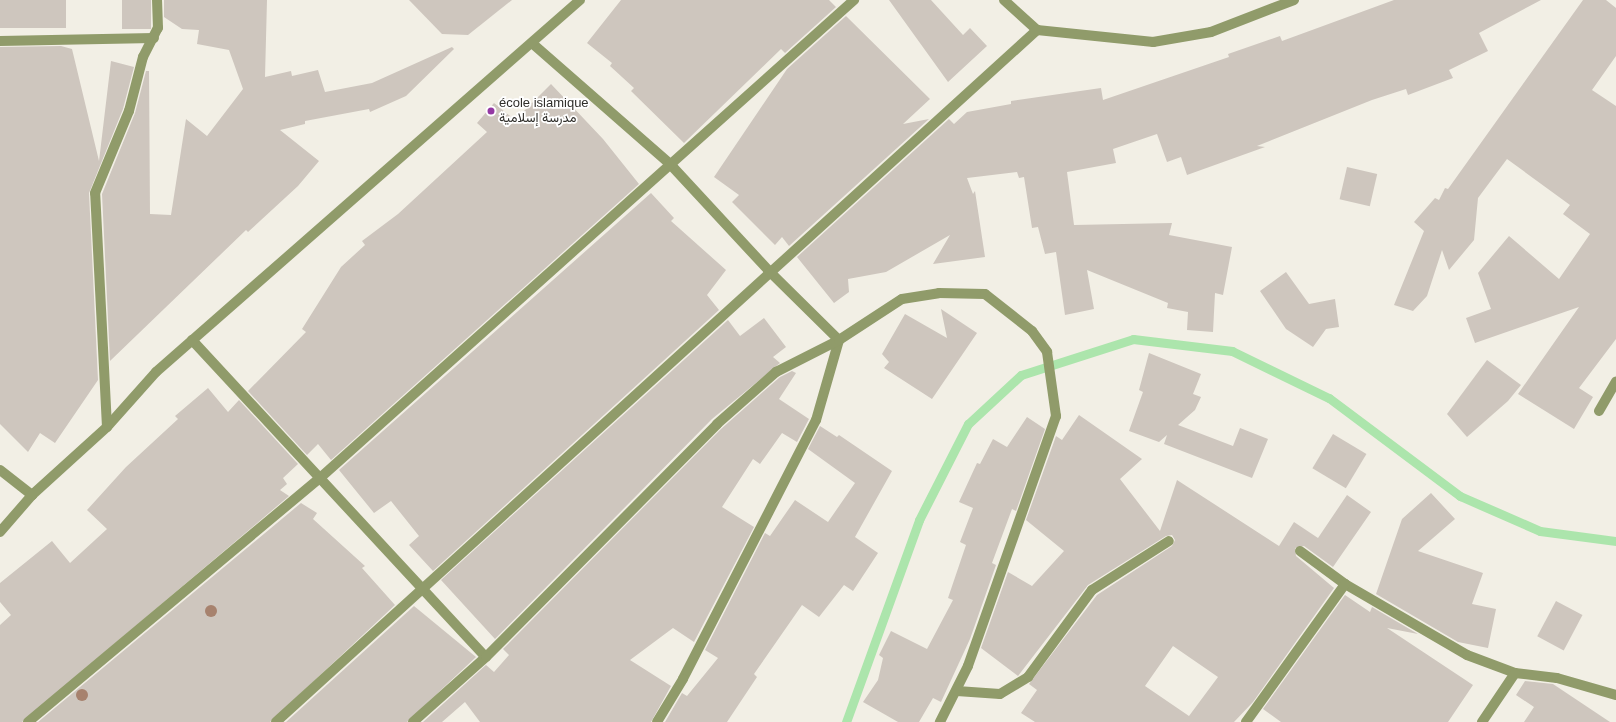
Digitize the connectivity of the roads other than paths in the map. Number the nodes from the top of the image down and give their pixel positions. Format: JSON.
{"nodes":[{"id":1,"x":157,"y":0,"type":"edge"},
{"id":2,"x":580,"y":0,"type":"edge"},
{"id":3,"x":854,"y":0,"type":"edge"},
{"id":4,"x":1004,"y":0,"type":"edge"},
{"id":5,"x":1294,"y":0,"type":"edge"},
{"id":6,"x":1037,"y":30,"type":"junction"},
{"id":7,"x":154,"y":38,"type":"junction"},
{"id":8,"x":0,"y":41,"type":"edge"},
{"id":9,"x":534,"y":44,"type":"junction"},
{"id":10,"x":670,"y":164,"type":"junction"},
{"id":11,"x":772,"y":274,"type":"junction"},
{"id":12,"x":192,"y":340,"type":"junction"},
{"id":13,"x":839,"y":340,"type":"junction"},
{"id":14,"x":1616,"y":382,"type":"edge"},
{"id":15,"x":1598,"y":411,"type":"dead end"},
{"id":16,"x":107,"y":426,"type":"junction"},
{"id":17,"x":0,"y":470,"type":"edge"},
{"id":18,"x":320,"y":478,"type":"junction"},
{"id":19,"x":32,"y":495,"type":"junction"},
{"id":20,"x":0,"y":532,"type":"edge"},
{"id":21,"x":1169,"y":541,"type":"dead end"},
{"id":22,"x":1300,"y":551,"type":"dead end"},
{"id":23,"x":1345,"y":584,"type":"junction"},
{"id":24,"x":422,"y":586,"type":"junction"},
{"id":25,"x":486,"y":657,"type":"junction"},
{"id":26,"x":1515,"y":673,"type":"junction"},
{"id":27,"x":957,"y":691,"type":"junction"},
{"id":28,"x":1616,"y":695,"type":"edge"},
{"id":29,"x":28,"y":722,"type":"edge"},
{"id":30,"x":276,"y":722,"type":"edge"},
{"id":31,"x":413,"y":722,"type":"edge"},
{"id":32,"x":657,"y":722,"type":"edge"},
{"id":33,"x":940,"y":722,"type":"edge"},
{"id":34,"x":1246,"y":722,"type":"edge"},
{"id":35,"x":1482,"y":722,"type":"edge"}],
"edges":[{"from":1,"to":7,"type":"street"},
{"from":2,"to":9,"type":"street"},
{"from":3,"to":10,"type":"street"},
{"from":4,"to":6,"type":"street"},
{"from":5,"to":6,"type":"street"},
{"from":6,"to":11,"type":"street"},
{"from":7,"to":8,"type":"street"},
{"from":7,"to":16,"type":"street"},
{"from":9,"to":10,"type":"street"},
{"from":9,"to":12,"type":"street"},
{"from":10,"to":11,"type":"street"},
{"from":10,"to":18,"type":"street"},
{"from":11,"to":13,"type":"street"},
{"from":11,"to":24,"type":"street"},
{"from":12,"to":16,"type":"street"},
{"from":12,"to":18,"type":"street"},
{"from":13,"to":25,"type":"street"},
{"from":13,"to":27,"type":"street"},
{"from":13,"to":32,"type":"street"},
{"from":14,"to":15,"type":"street"},
{"from":16,"to":19,"type":"street"},
{"from":17,"to":19,"type":"street"},
{"from":18,"to":24,"type":"street"},
{"from":18,"to":29,"type":"street"},
{"from":19,"to":20,"type":"street"},
{"from":21,"to":27,"type":"street"},
{"from":22,"to":23,"type":"street"},
{"from":23,"to":26,"type":"street"},
{"from":23,"to":34,"type":"street"},
{"from":24,"to":25,"type":"street"},
{"from":24,"to":30,"type":"street"},
{"from":25,"to":31,"type":"street"},
{"from":26,"to":28,"type":"street"},
{"from":26,"to":35,"type":"street"},
{"from":27,"to":33,"type":"street"}]}
